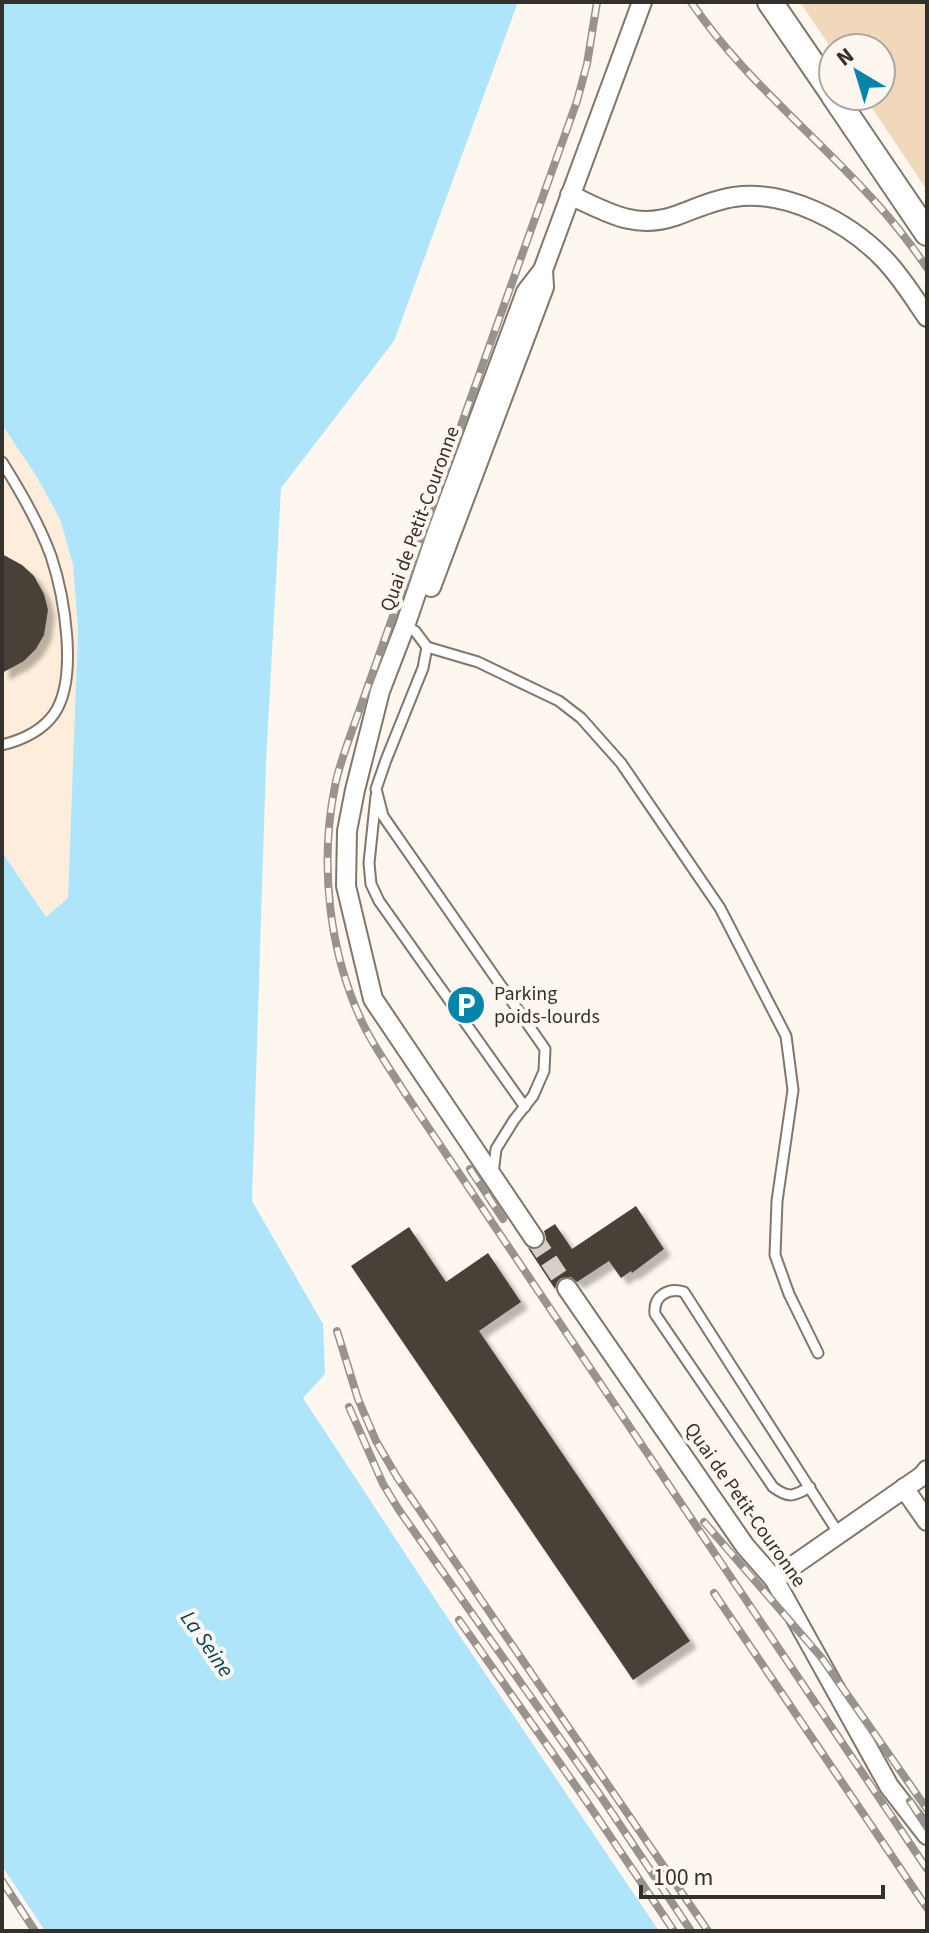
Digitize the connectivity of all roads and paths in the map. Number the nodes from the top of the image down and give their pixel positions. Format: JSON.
{"nodes":[{"id":1,"x":642,"y":2,"type":"edge"},
{"id":2,"x":770,"y":2,"type":"edge"},
{"id":3,"x":817,"y":70,"type":"edge"},
{"id":4,"x":845,"y":112,"type":"edge"},
{"id":5,"x":570,"y":195,"type":"junction"},
{"id":6,"x":927,"y":233,"type":"edge"},
{"id":7,"x":927,"y":317,"type":"edge"},
{"id":8,"x":2,"y":462,"type":"edge"},
{"id":9,"x":410,"y":628,"type":"junction"},
{"id":10,"x":427,"y":647,"type":"junction"},
{"id":11,"x":2,"y":745,"type":"edge"},
{"id":12,"x":376,"y":789,"type":"junction"},
{"id":13,"x":525,"y":1107,"type":"junction"},
{"id":14,"x":492,"y":1177,"type":"junction"},
{"id":15,"x":534,"y":1238,"type":"tunnel mouth"},
{"id":16,"x":567,"y":1288,"type":"tunnel mouth"},
{"id":17,"x":818,"y":1353,"type":"dead end"},
{"id":18,"x":927,"y":1470,"type":"edge"},
{"id":19,"x":810,"y":1487,"type":"junction"},
{"id":20,"x":904,"y":1488,"type":"junction"},
{"id":21,"x":927,"y":1521,"type":"edge"},
{"id":22,"x":839,"y":1534,"type":"junction"},
{"id":23,"x":774,"y":1579,"type":"junction"},
{"id":24,"x":927,"y":1835,"type":"edge"}],
"edges":[{"from":1,"to":5,"type":"street","name":"Quai de Petit-Couronne"},
{"from":2,"to":3,"type":"street"},
{"from":4,"to":6,"type":"street"},
{"from":5,"to":7,"type":"street"},
{"from":5,"to":9,"type":"street","name":"Quai de Petit-Couronne"},
{"from":8,"to":11,"type":"lane"},
{"from":9,"to":10,"type":"lane"},
{"from":9,"to":14,"type":"street","name":"Quai de Petit-Couronne"},
{"from":10,"to":12,"type":"lane"},
{"from":10,"to":17,"type":"lane"},
{"from":12,"to":13,"type":"lane"},
{"from":12,"to":13,"type":"lane"},
{"from":13,"to":14,"type":"lane"},
{"from":14,"to":15,"type":"street","name":"Quai de Petit-Couronne"},
{"from":16,"to":23,"type":"street","name":"Quai de Petit-Couronne"},
{"from":18,"to":20,"type":"street"},
{"from":19,"to":19,"type":"lane"},
{"from":19,"to":22,"type":"lane"},
{"from":20,"to":21,"type":"street"},
{"from":20,"to":22,"type":"street"},
{"from":22,"to":23,"type":"street"},
{"from":23,"to":24,"type":"street","name":"Quai de Petit-Couronne"}]}
